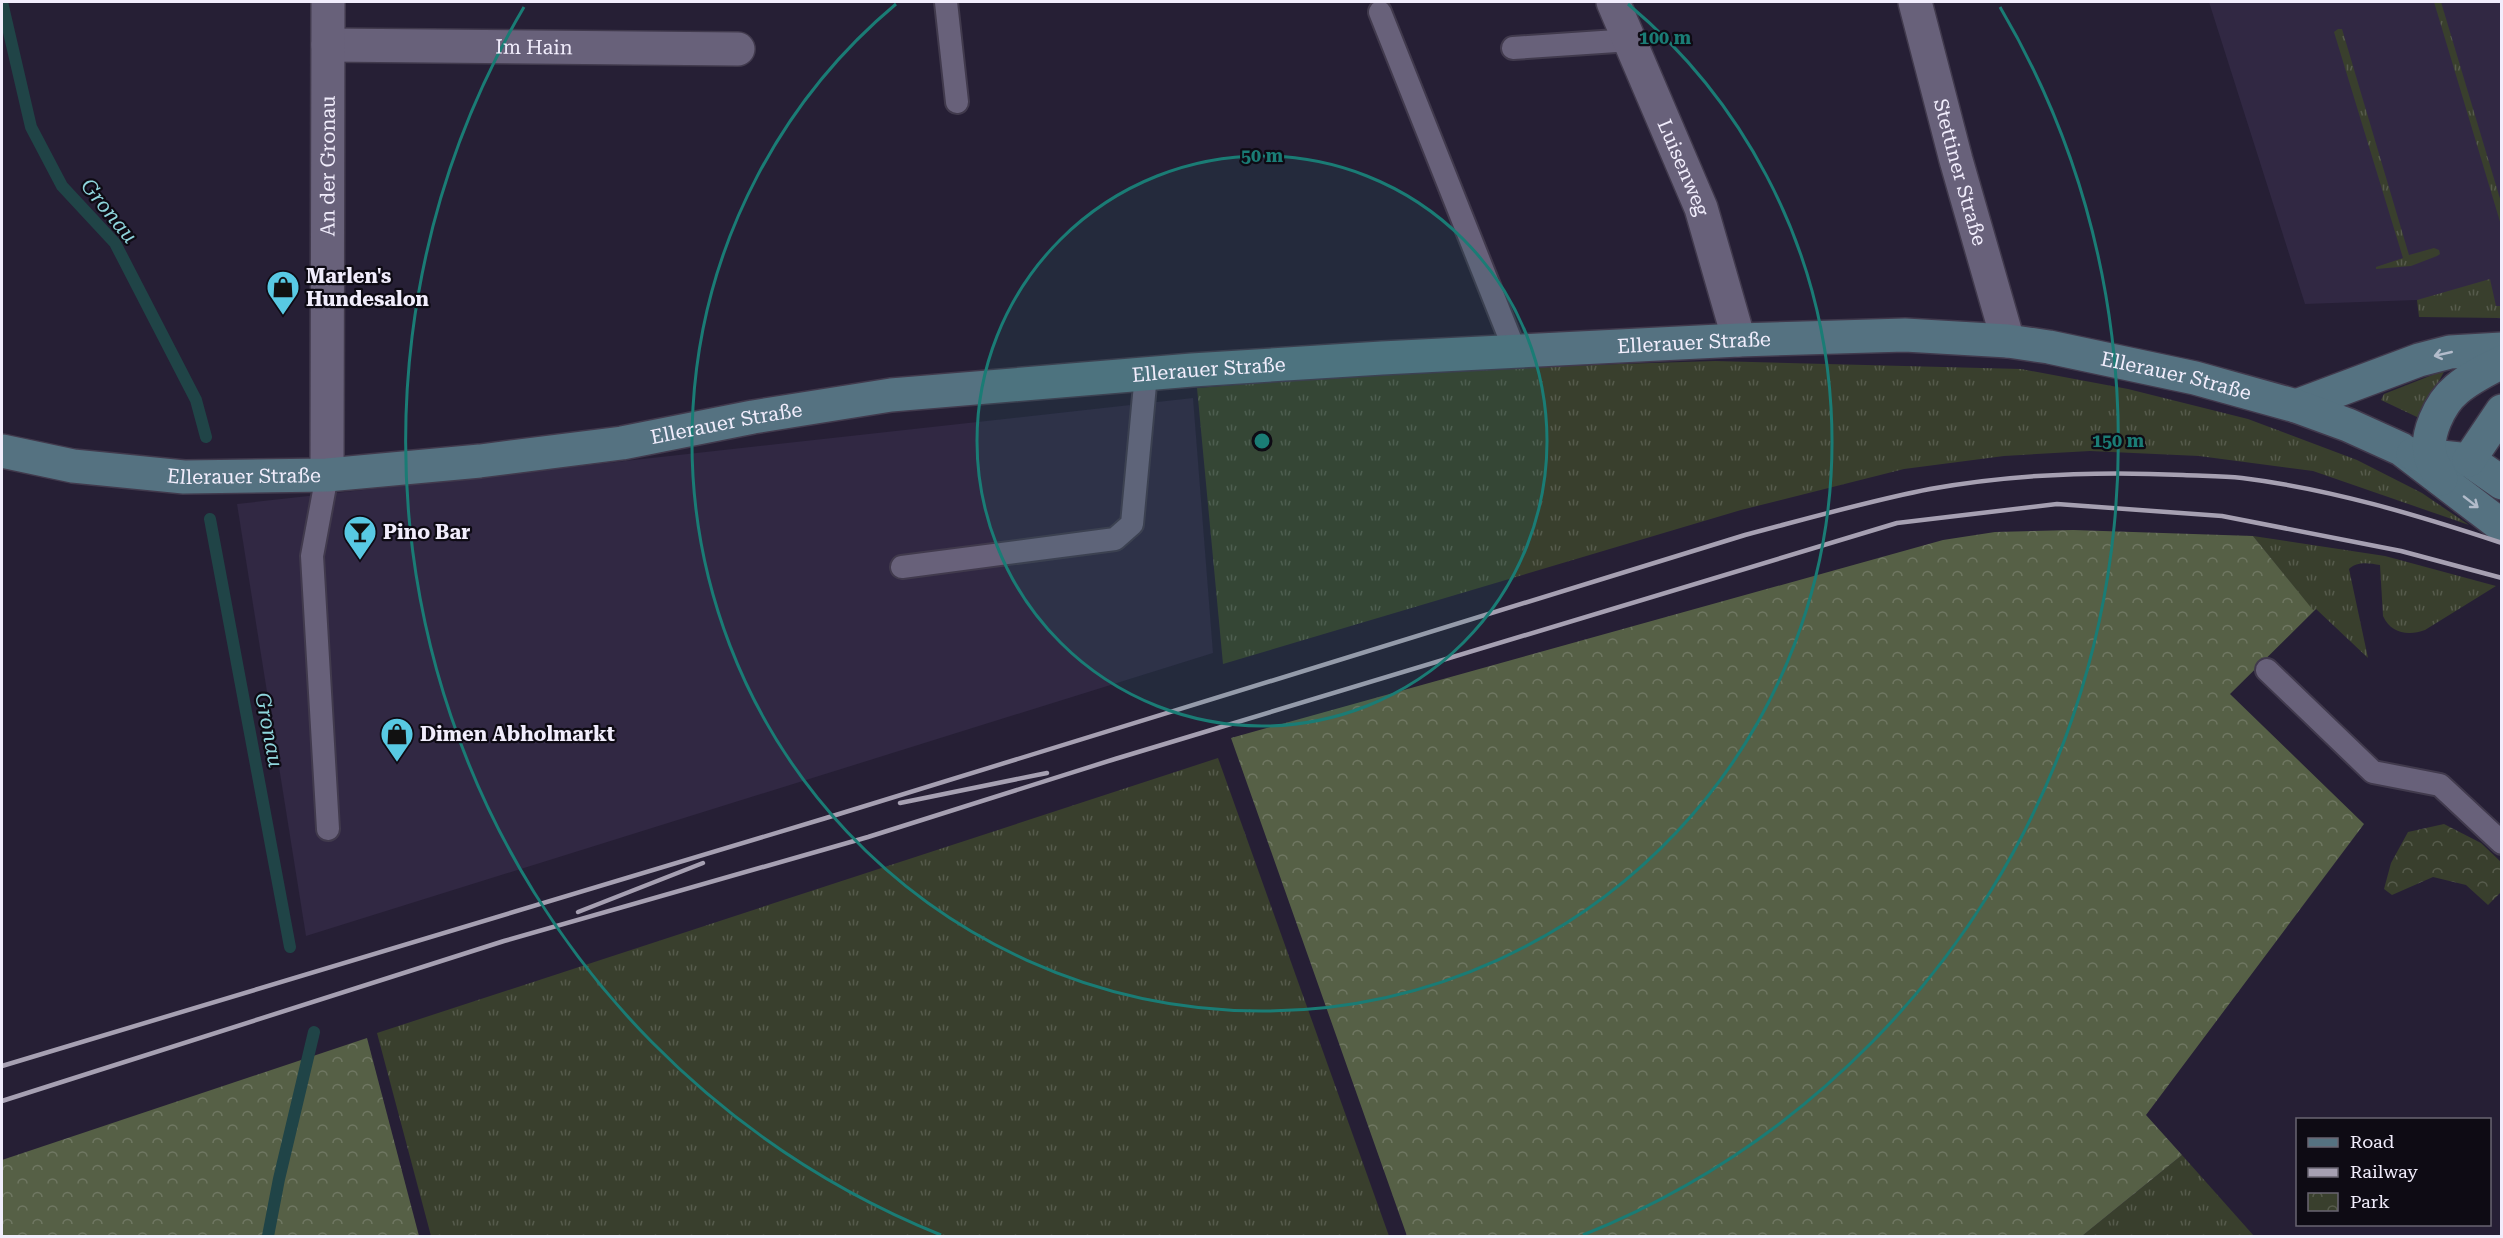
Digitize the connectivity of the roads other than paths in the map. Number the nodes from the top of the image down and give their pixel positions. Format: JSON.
{"nodes":[{"id":1,"x":328,"y":2,"type":"edge"},
{"id":2,"x":946,"y":2,"type":"edge"},
{"id":3,"x":1613,"y":2,"type":"edge"},
{"id":4,"x":1915,"y":2,"type":"edge"},
{"id":5,"x":1380,"y":12,"type":"dead end"},
{"id":6,"x":1631,"y":40,"type":"junction"},
{"id":7,"x":328,"y":45,"type":"junction"},
{"id":8,"x":1513,"y":48,"type":"dead end"},
{"id":9,"x":738,"y":49,"type":"dead end"},
{"id":10,"x":957,"y":102,"type":"dead end"},
{"id":11,"x":1739,"y":340,"type":"junction"},
{"id":12,"x":2008,"y":341,"type":"junction"},
{"id":13,"x":2502,"y":349,"type":"edge"},
{"id":14,"x":1515,"y":351,"type":"junction"},
{"id":15,"x":2502,"y":362,"type":"edge"},
{"id":16,"x":1146,"y":374,"type":"junction"},
{"id":17,"x":2296,"y":406,"type":"junction"},
{"id":18,"x":2502,"y":411,"type":"edge"},
{"id":19,"x":2,"y":450,"type":"edge"},
{"id":20,"x":2469,"y":460,"type":"junction"},
{"id":21,"x":2426,"y":463,"type":"junction"},
{"id":22,"x":327,"y":475,"type":"junction"},
{"id":23,"x":2502,"y":483,"type":"edge"},
{"id":24,"x":2502,"y":526,"type":"edge"},
{"id":25,"x":902,"y":567,"type":"dead end"},
{"id":26,"x":2267,"y":670,"type":"dead end"},
{"id":27,"x":328,"y":829,"type":"dead end"},
{"id":28,"x":2502,"y":843,"type":"edge"}],
"edges":[{"from":1,"to":7,"type":"street","name":"An der Gronau"},
{"from":2,"to":10,"type":"lane"},
{"from":3,"to":6,"type":"street","name":"Luisenweg"},
{"from":4,"to":12,"type":"street","name":"Stettiner Straße"},
{"from":5,"to":14,"type":"lane"},
{"from":6,"to":8,"type":"lane"},
{"from":6,"to":11,"type":"street","name":"Luisenweg"},
{"from":7,"to":9,"type":"street","name":"Im Hain"},
{"from":7,"to":22,"type":"street","name":"An der Gronau"},
{"from":11,"to":12,"type":"main road","name":"Ellerauer Straße"},
{"from":11,"to":14,"type":"main road","name":"Ellerauer Straße"},
{"from":12,"to":17,"type":"main road","name":"Ellerauer Straße"},
{"from":13,"to":17,"type":"main road","one_way":true},
{"from":14,"to":16,"type":"main road","name":"Ellerauer Straße"},
{"from":15,"to":21,"type":"main road"},
{"from":16,"to":22,"type":"main road","name":"Ellerauer Straße"},
{"from":16,"to":25,"type":"lane"},
{"from":17,"to":21,"type":"main road","name":"Ellerauer Straße"},
{"from":18,"to":20,"type":"main road"},
{"from":19,"to":22,"type":"main road","name":"Ellerauer Straße"},
{"from":20,"to":21,"type":"main road"},
{"from":20,"to":23,"type":"main road"},
{"from":21,"to":24,"type":"main road","one_way":true},
{"from":22,"to":27,"type":"lane"},
{"from":26,"to":28,"type":"lane"}]}
